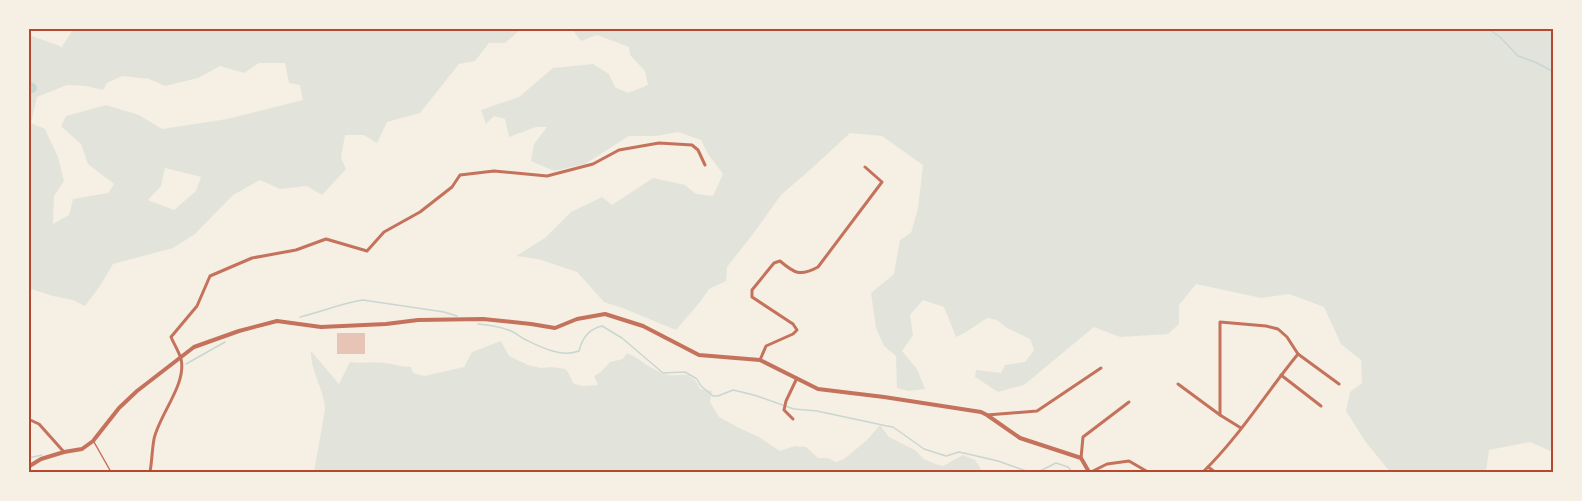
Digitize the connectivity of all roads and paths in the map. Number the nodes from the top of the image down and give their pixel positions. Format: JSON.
{"nodes":[{"id":1,"x":705,"y":165,"type":"dead end"},
{"id":2,"x":865,"y":167,"type":"dead end"},
{"id":3,"x":1298,"y":354,"type":"junction"},
{"id":4,"x":181,"y":357,"type":"junction"},
{"id":5,"x":760,"y":360,"type":"junction"},
{"id":6,"x":1101,"y":368,"type":"dead end"},
{"id":7,"x":1281,"y":375,"type":"junction"},
{"id":8,"x":796,"y":378,"type":"junction"},
{"id":9,"x":1178,"y":384,"type":"dead end"},
{"id":10,"x":1338,"y":384,"type":"dead end"},
{"id":11,"x":1129,"y":402,"type":"dead end"},
{"id":12,"x":1321,"y":406,"type":"dead end"},
{"id":13,"x":987,"y":415,"type":"junction"},
{"id":14,"x":1220,"y":415,"type":"junction"},
{"id":15,"x":28,"y":419,"type":"edge"},
{"id":16,"x":793,"y":419,"type":"dead end"},
{"id":17,"x":1241,"y":428,"type":"junction"},
{"id":18,"x":93,"y":441,"type":"junction"},
{"id":19,"x":64,"y":452,"type":"junction"},
{"id":20,"x":1081,"y":458,"type":"junction"},
{"id":21,"x":28,"y":466,"type":"edge"},
{"id":22,"x":1208,"y":467,"type":"junction"},
{"id":23,"x":111,"y":472,"type":"edge"},
{"id":24,"x":150,"y":472,"type":"edge"},
{"id":25,"x":1090,"y":472,"type":"edge"},
{"id":26,"x":1148,"y":472,"type":"edge"},
{"id":27,"x":1203,"y":472,"type":"edge"},
{"id":28,"x":1215,"y":472,"type":"edge"}],
"edges":[{"from":1,"to":4,"type":"street"},
{"from":2,"to":5,"type":"street"},
{"from":3,"to":7,"type":"street"},
{"from":3,"to":10,"type":"street"},
{"from":3,"to":14,"type":"street"},
{"from":4,"to":5,"type":"street"},
{"from":4,"to":18,"type":"street"},
{"from":4,"to":24,"type":"street"},
{"from":5,"to":8,"type":"street"},
{"from":6,"to":13,"type":"street"},
{"from":7,"to":12,"type":"street"},
{"from":7,"to":17,"type":"street"},
{"from":8,"to":13,"type":"street"},
{"from":8,"to":16,"type":"street"},
{"from":9,"to":14,"type":"street"},
{"from":11,"to":20,"type":"street"},
{"from":13,"to":20,"type":"street"},
{"from":14,"to":17,"type":"street"},
{"from":15,"to":19,"type":"street"},
{"from":17,"to":22,"type":"street"},
{"from":18,"to":19,"type":"street"},
{"from":18,"to":23,"type":"lane"},
{"from":19,"to":21,"type":"street"},
{"from":20,"to":25,"type":"street"},
{"from":22,"to":27,"type":"street"},
{"from":22,"to":28,"type":"street"},
{"from":25,"to":26,"type":"street"}]}
